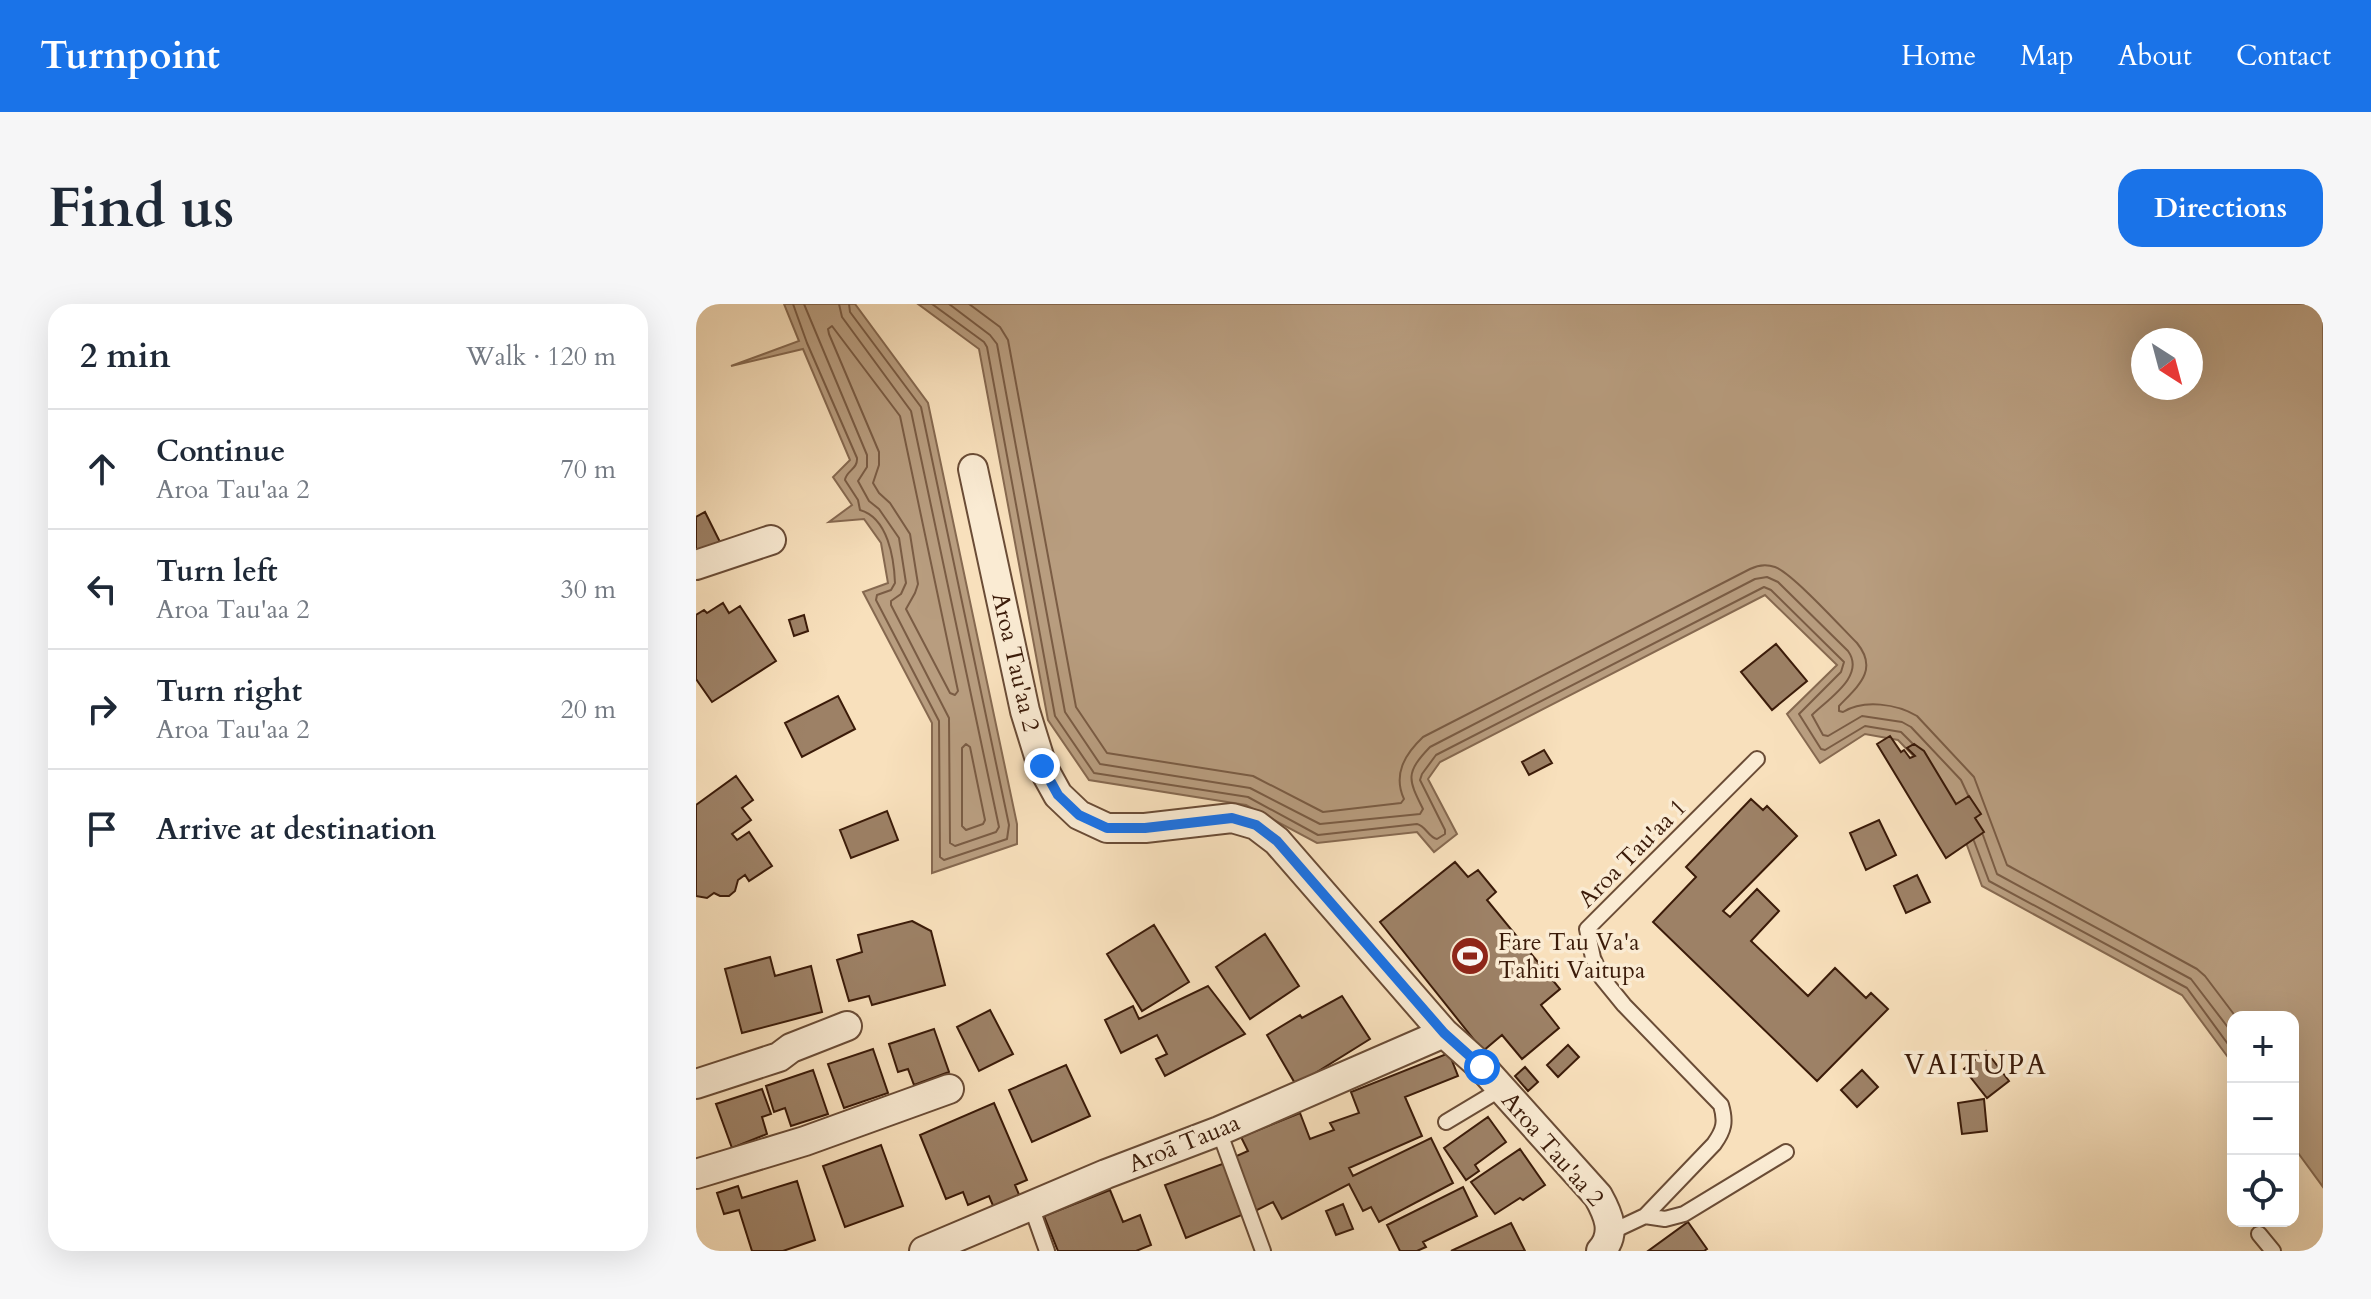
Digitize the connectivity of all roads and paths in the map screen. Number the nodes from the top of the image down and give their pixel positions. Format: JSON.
{"nodes":[{"id":1,"x":973,"y":469,"type":"dead end"},
{"id":2,"x":771,"y":540,"type":"dead end"},
{"id":3,"x":696,"y":565,"type":"edge"},
{"id":4,"x":1757,"y":759,"type":"dead end"},
{"id":5,"x":847,"y":1026,"type":"dead end"},
{"id":6,"x":1444,"y":1033,"type":"junction"},
{"id":7,"x":696,"y":1084,"type":"edge"},
{"id":8,"x":949,"y":1089,"type":"dead end"},
{"id":9,"x":1501,"y":1089,"type":"junction"},
{"id":10,"x":1446,"y":1122,"type":"dead end"},
{"id":11,"x":1219,"y":1131,"type":"junction"},
{"id":12,"x":1786,"y":1152,"type":"dead end"},
{"id":13,"x":696,"y":1174,"type":"edge"},
{"id":14,"x":1031,"y":1206,"type":"junction"},
{"id":15,"x":1645,"y":1216,"type":"junction"},
{"id":16,"x":2259,"y":1234,"type":"dead end"},
{"id":17,"x":1606,"y":1242,"type":"edge"},
{"id":18,"x":956,"y":1245,"type":"edge"},
{"id":19,"x":924,"y":1251,"type":"edge"},
{"id":20,"x":1047,"y":1251,"type":"edge"},
{"id":21,"x":1263,"y":1251,"type":"edge"},
{"id":22,"x":2273,"y":1251,"type":"edge"}],
"edges":[{"from":1,"to":6,"type":"street","name":"Aroa Tau'aa 2"},
{"from":2,"to":3,"type":"street"},
{"from":4,"to":15,"type":"lane","name":"Aroa Tau'aa 1"},
{"from":5,"to":7,"type":"street"},
{"from":6,"to":9,"type":"street","name":"Aroa Tau'aa 2"},
{"from":6,"to":11,"type":"street","name":"Aroā Tauaa"},
{"from":8,"to":13,"type":"street"},
{"from":9,"to":10,"type":"lane"},
{"from":9,"to":17,"type":"street","name":"Aroa Tau'aa 2"},
{"from":11,"to":14,"type":"street","name":"Aroā Tauaa"},
{"from":11,"to":21,"type":"lane"},
{"from":12,"to":15,"type":"lane"},
{"from":14,"to":18,"type":"street","name":"Aroā Tauaa"},
{"from":14,"to":20,"type":"lane"},
{"from":15,"to":17,"type":"lane","name":"Aroa Tau'aa 1"},
{"from":16,"to":22,"type":"lane"},
{"from":18,"to":19,"type":"street","name":"Aroā Tauaa"}]}
